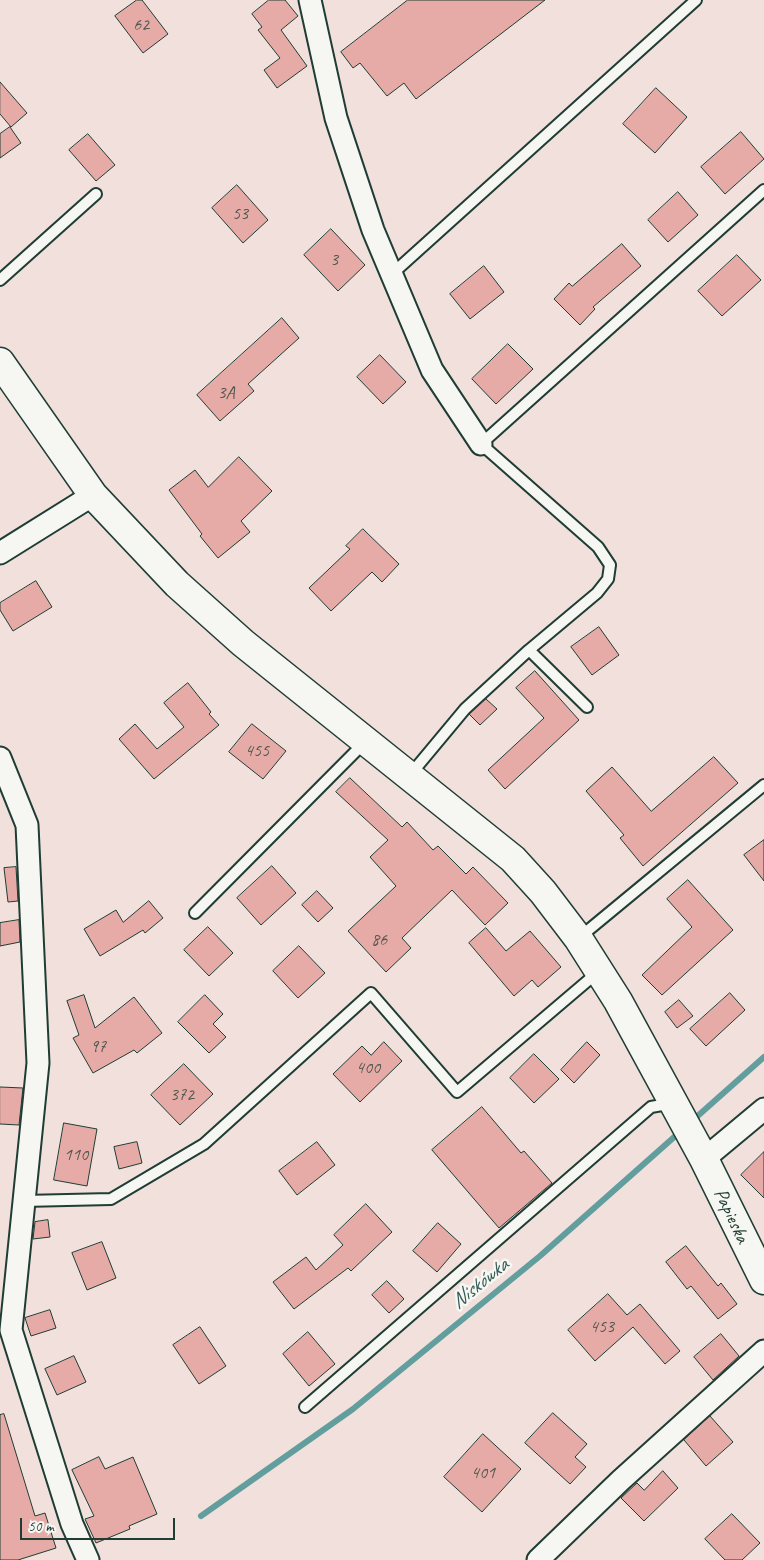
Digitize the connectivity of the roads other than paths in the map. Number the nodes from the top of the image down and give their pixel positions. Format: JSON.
{"nodes":[{"id":1,"x":310,"y":0,"type":"edge"},
{"id":2,"x":696,"y":0,"type":"edge"},
{"id":3,"x":764,"y":190,"type":"edge"},
{"id":4,"x":96,"y":194,"type":"dead end"},
{"id":5,"x":392,"y":274,"type":"junction"},
{"id":6,"x":0,"y":280,"type":"edge"},
{"id":7,"x":0,"y":362,"type":"edge"},
{"id":8,"x":481,"y":444,"type":"junction"},
{"id":9,"x":93,"y":496,"type":"junction"},
{"id":10,"x":0,"y":553,"type":"edge"},
{"id":11,"x":528,"y":650,"type":"junction"},
{"id":12,"x":587,"y":707,"type":"dead end"},
{"id":13,"x":367,"y":740,"type":"junction"},
{"id":14,"x":0,"y":758,"type":"edge"},
{"id":15,"x":410,"y":776,"type":"junction"},
{"id":16,"x":764,"y":785,"type":"edge"},
{"id":17,"x":195,"y":913,"type":"dead end"},
{"id":18,"x":578,"y":938,"type":"junction"},
{"id":19,"x":599,"y":971,"type":"junction"},
{"id":20,"x":676,"y":1108,"type":"junction"},
{"id":21,"x":764,"y":1109,"type":"edge"},
{"id":22,"x":701,"y":1155,"type":"junction"},
{"id":23,"x":23,"y":1201,"type":"junction"},
{"id":24,"x":764,"y":1280,"type":"edge"},
{"id":25,"x":764,"y":1351,"type":"edge"},
{"id":26,"x":305,"y":1407,"type":"dead end"},
{"id":27,"x":88,"y":1560,"type":"edge"},
{"id":28,"x":538,"y":1560,"type":"edge"}],
"edges":[{"from":1,"to":5,"type":"street"},
{"from":2,"to":5,"type":"lane"},
{"from":3,"to":8,"type":"lane"},
{"from":4,"to":6,"type":"lane"},
{"from":5,"to":8,"type":"street"},
{"from":7,"to":9,"type":"street","name":"Papieska"},
{"from":8,"to":11,"type":"lane"},
{"from":9,"to":10,"type":"street"},
{"from":9,"to":13,"type":"street","name":"Papieska"},
{"from":11,"to":12,"type":"lane"},
{"from":11,"to":15,"type":"lane"},
{"from":13,"to":15,"type":"street","name":"Papieska"},
{"from":13,"to":17,"type":"lane"},
{"from":14,"to":23,"type":"street"},
{"from":15,"to":18,"type":"street","name":"Papieska"},
{"from":16,"to":18,"type":"lane"},
{"from":18,"to":19,"type":"street","name":"Papieska"},
{"from":19,"to":20,"type":"street","name":"Papieska"},
{"from":19,"to":23,"type":"lane"},
{"from":20,"to":22,"type":"street","name":"Papieska"},
{"from":20,"to":26,"type":"lane"},
{"from":21,"to":22,"type":"street"},
{"from":22,"to":24,"type":"street","name":"Papieska"},
{"from":23,"to":27,"type":"street"},
{"from":25,"to":28,"type":"street"}]}
